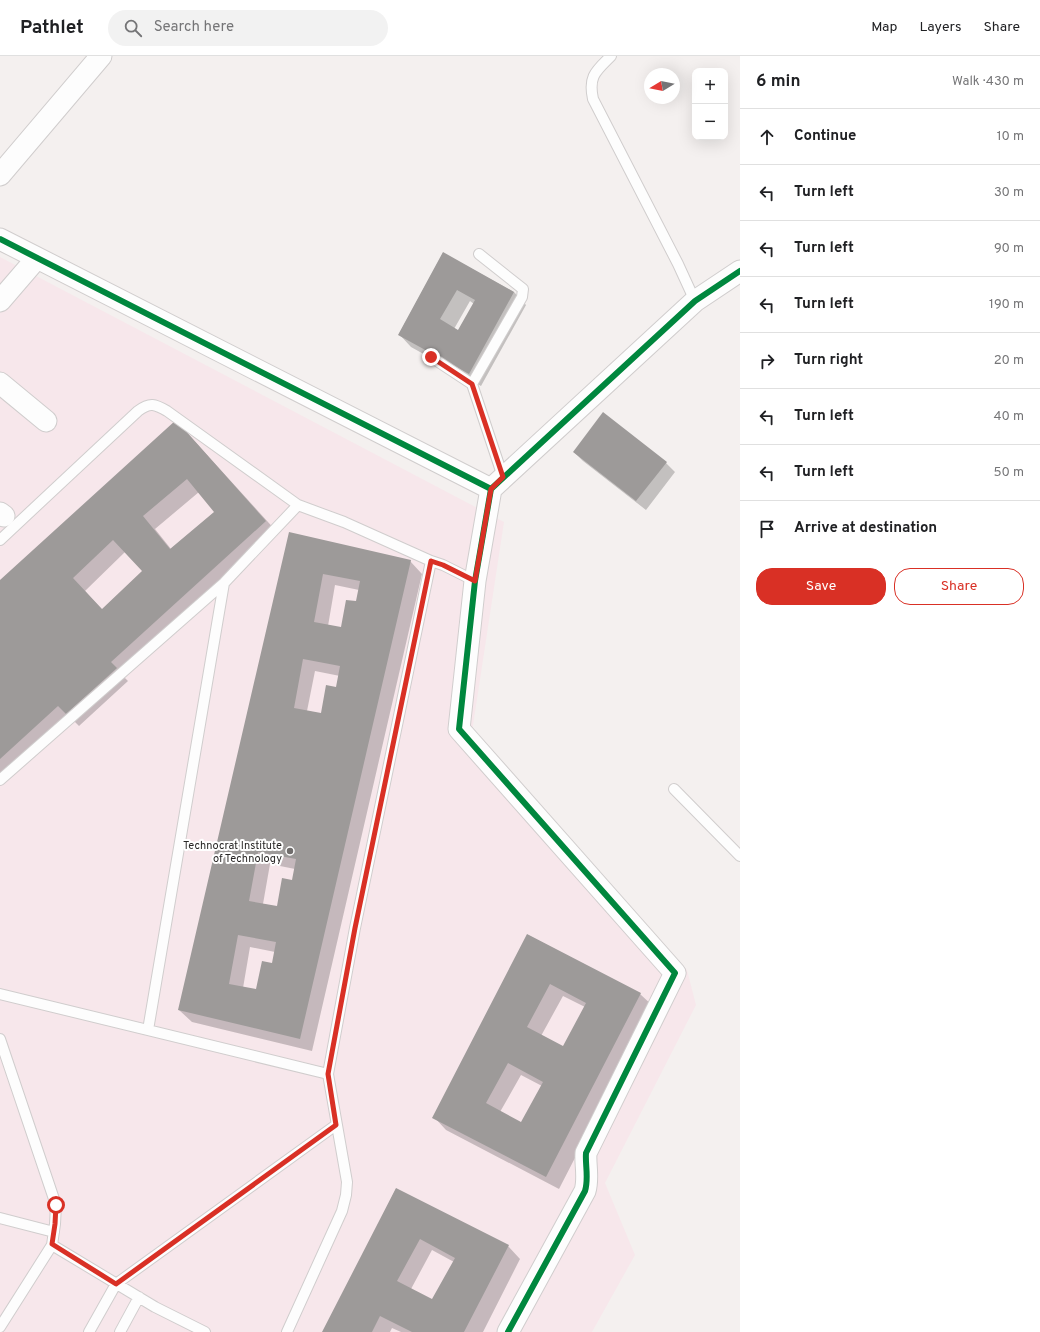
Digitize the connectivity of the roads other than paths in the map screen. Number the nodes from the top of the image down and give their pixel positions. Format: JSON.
{"nodes":[{"id":1,"x":101,"y":56,"type":"edge"},
{"id":2,"x":611,"y":56,"type":"edge"},
{"id":3,"x":0,"y":175,"type":"edge"},
{"id":4,"x":0,"y":239,"type":"edge"},
{"id":5,"x":479,"y":254,"type":"dead end"},
{"id":6,"x":37,"y":258,"type":"junction"},
{"id":7,"x":740,"y":271,"type":"edge"},
{"id":8,"x":0,"y":301,"type":"edge"},
{"id":9,"x":695,"y":301,"type":"junction"},
{"id":10,"x":431,"y":357,"type":"dead end"},
{"id":11,"x":0,"y":383,"type":"edge"},
{"id":12,"x":472,"y":384,"type":"junction"},
{"id":13,"x":46,"y":421,"type":"dead end"},
{"id":14,"x":497,"y":483,"type":"junction"},
{"id":15,"x":298,"y":504,"type":"junction"},
{"id":16,"x":0,"y":540,"type":"edge"},
{"id":17,"x":431,"y":561,"type":"junction"},
{"id":18,"x":475,"y":581,"type":"junction"},
{"id":19,"x":224,"y":584,"type":"junction"},
{"id":20,"x":0,"y":780,"type":"edge"},
{"id":21,"x":674,"y":789,"type":"dead end"},
{"id":22,"x":740,"y":856,"type":"edge"},
{"id":23,"x":0,"y":994,"type":"edge"},
{"id":24,"x":148,"y":1030,"type":"junction"},
{"id":25,"x":0,"y":1038,"type":"edge"},
{"id":26,"x":328,"y":1074,"type":"junction"},
{"id":27,"x":336,"y":1125,"type":"junction"},
{"id":28,"x":0,"y":1218,"type":"edge"},
{"id":29,"x":54,"y":1232,"type":"junction"},
{"id":30,"x":52,"y":1244,"type":"junction"},
{"id":31,"x":116,"y":1284,"type":"junction"},
{"id":32,"x":139,"y":1298,"type":"junction"},
{"id":33,"x":0,"y":1327,"type":"edge"},
{"id":34,"x":89,"y":1332,"type":"edge"},
{"id":35,"x":120,"y":1332,"type":"edge"},
{"id":36,"x":205,"y":1332,"type":"edge"},
{"id":37,"x":288,"y":1332,"type":"edge"},
{"id":38,"x":508,"y":1332,"type":"edge"}],
"edges":[{"from":1,"to":3,"type":"street"},
{"from":2,"to":9,"type":"lane"},
{"from":4,"to":6,"type":"street"},
{"from":5,"to":12,"type":"lane"},
{"from":6,"to":8,"type":"street"},
{"from":6,"to":14,"type":"street"},
{"from":7,"to":9,"type":"street"},
{"from":9,"to":14,"type":"street"},
{"from":10,"to":12,"type":"lane"},
{"from":11,"to":13,"type":"street"},
{"from":12,"to":14,"type":"lane"},
{"from":14,"to":18,"type":"street"},
{"from":15,"to":16,"type":"lane"},
{"from":15,"to":17,"type":"lane"},
{"from":15,"to":19,"type":"lane"},
{"from":17,"to":18,"type":"lane"},
{"from":17,"to":26,"type":"lane"},
{"from":18,"to":38,"type":"street"},
{"from":19,"to":20,"type":"lane"},
{"from":19,"to":24,"type":"lane"},
{"from":21,"to":22,"type":"lane"},
{"from":23,"to":24,"type":"lane"},
{"from":24,"to":26,"type":"lane"},
{"from":25,"to":29,"type":"lane"},
{"from":26,"to":27,"type":"lane"},
{"from":27,"to":31,"type":"lane"},
{"from":27,"to":37,"type":"lane"},
{"from":28,"to":29,"type":"lane"},
{"from":29,"to":30,"type":"lane"},
{"from":30,"to":31,"type":"lane"},
{"from":30,"to":33,"type":"lane"},
{"from":31,"to":32,"type":"lane"},
{"from":31,"to":34,"type":"lane"},
{"from":32,"to":35,"type":"lane"},
{"from":32,"to":36,"type":"lane"}]}
